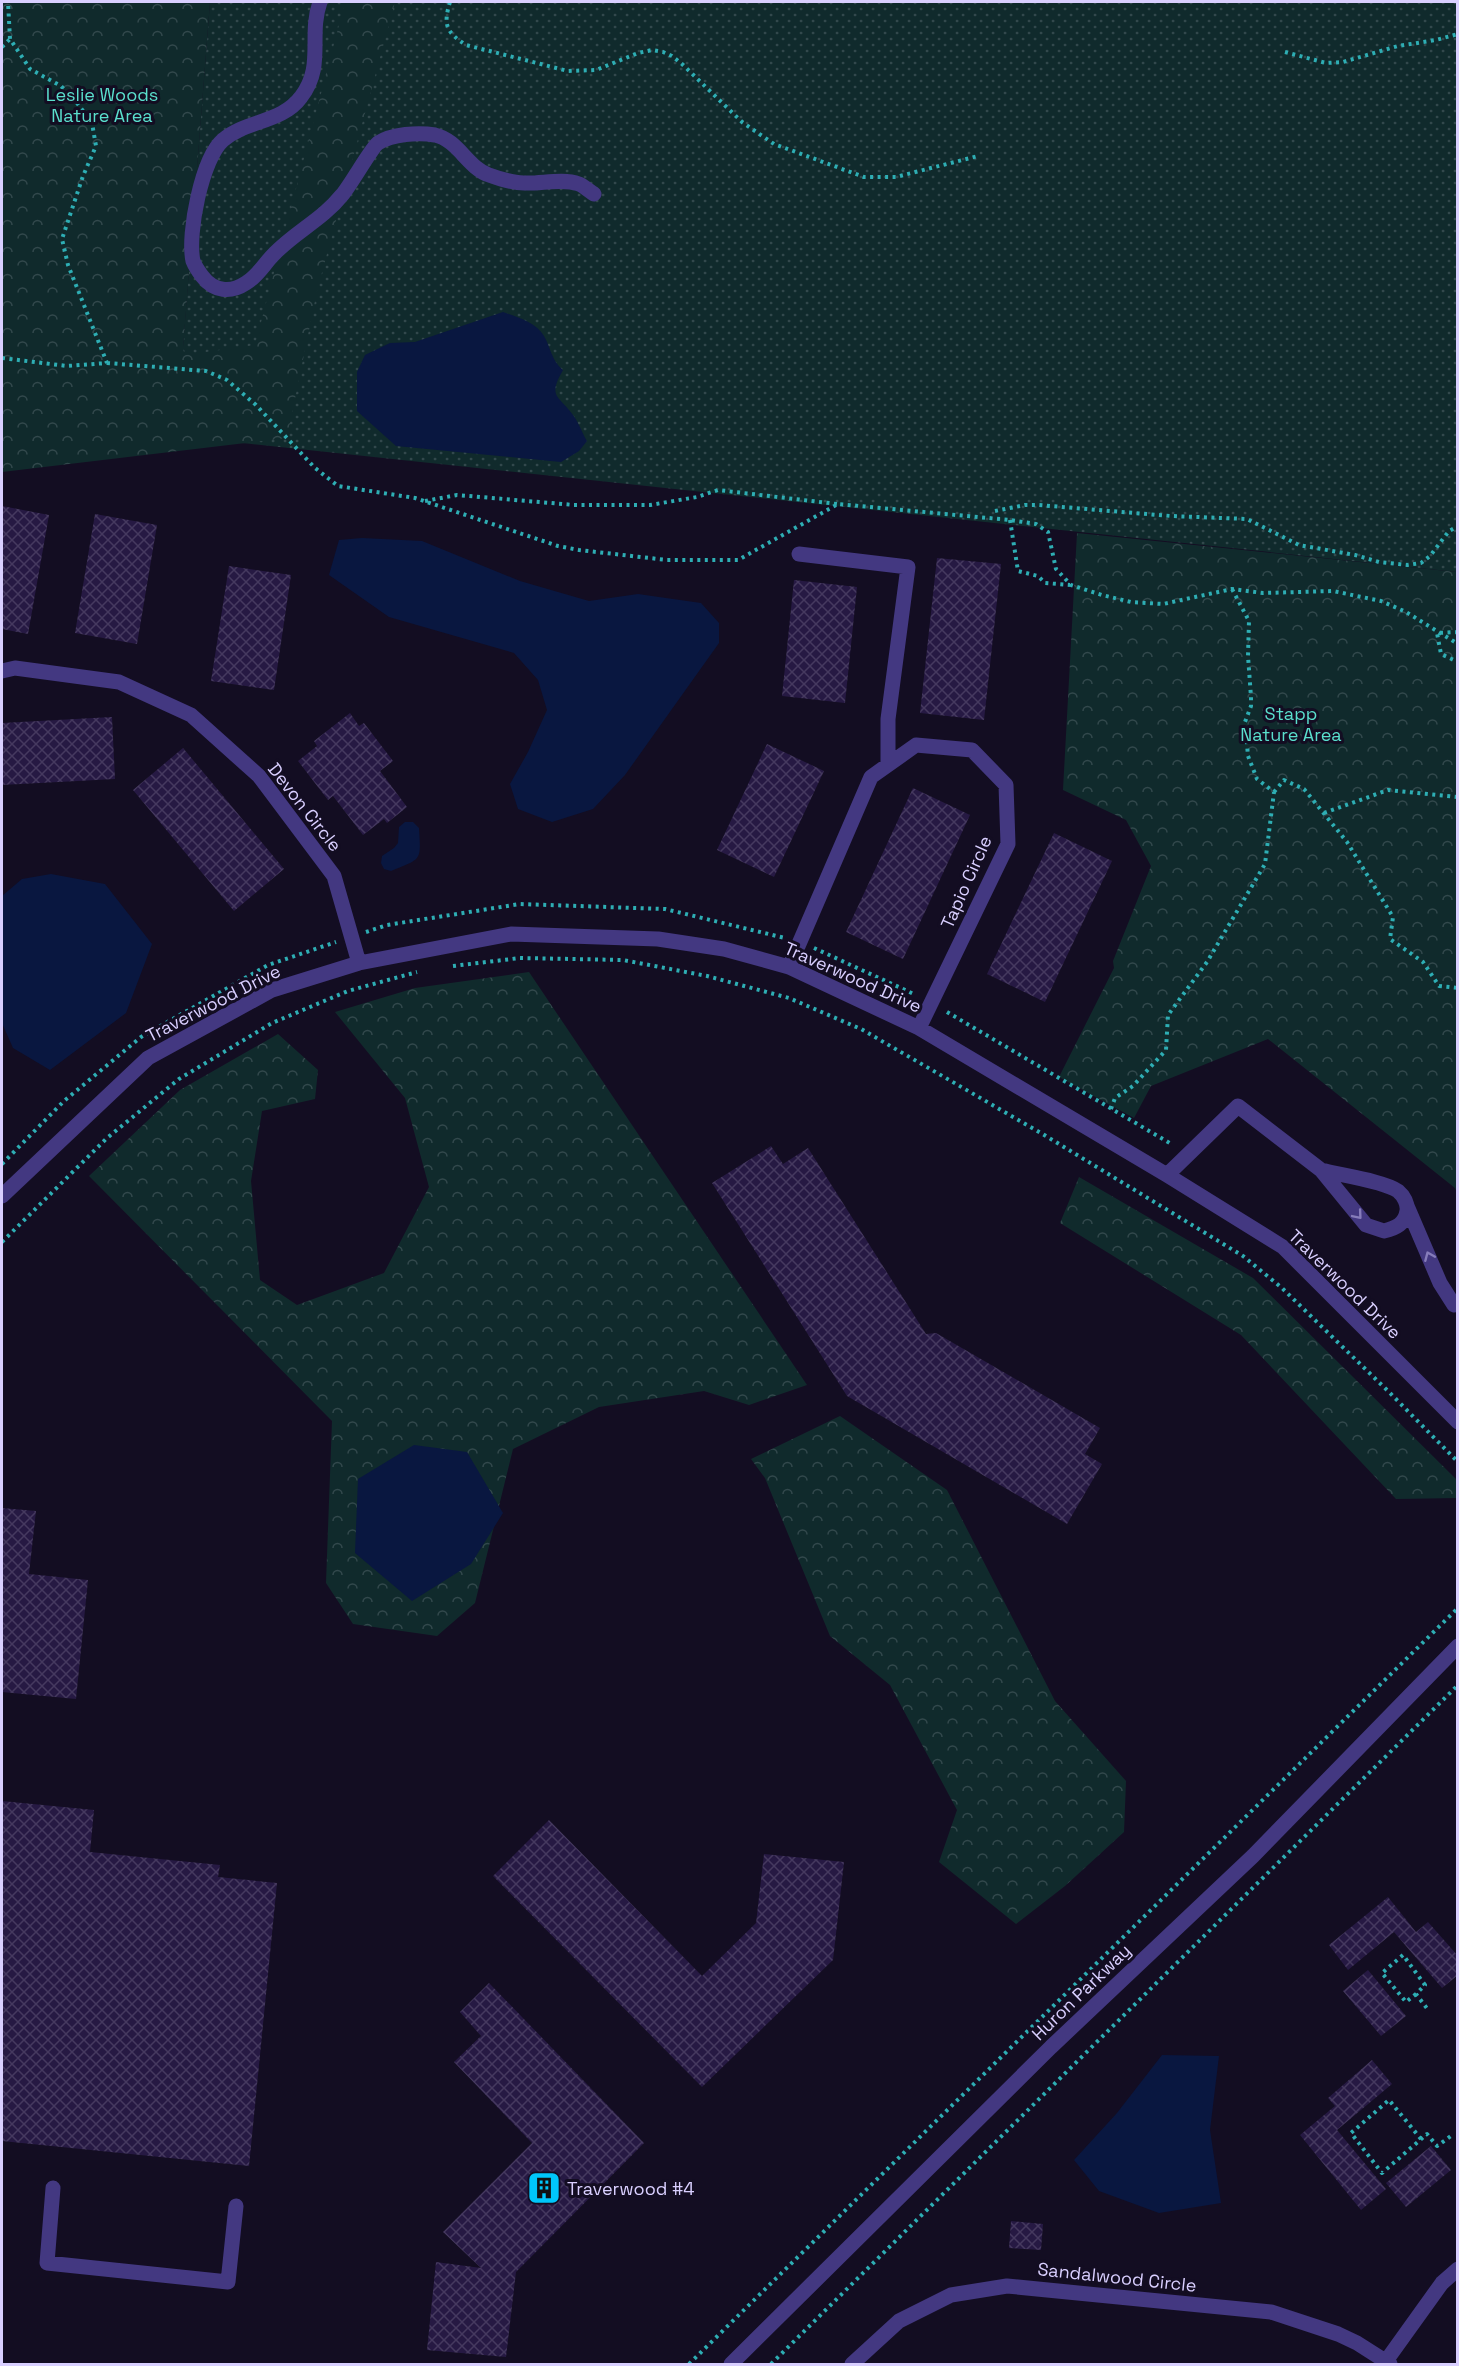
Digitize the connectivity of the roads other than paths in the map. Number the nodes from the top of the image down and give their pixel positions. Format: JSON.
{"nodes":[{"id":1,"x":320,"y":2,"type":"edge"},
{"id":2,"x":594,"y":194,"type":"dead end"},
{"id":3,"x":799,"y":554,"type":"dead end"},
{"id":4,"x":2,"y":671,"type":"edge"},
{"id":5,"x":888,"y":765,"type":"junction"},
{"id":6,"x":359,"y":963,"type":"junction"},
{"id":7,"x":789,"y":967,"type":"junction"},
{"id":8,"x":919,"y":1028,"type":"junction"},
{"id":9,"x":1321,"y":1170,"type":"junction"},
{"id":10,"x":1167,"y":1175,"type":"junction"},
{"id":11,"x":2,"y":1196,"type":"edge"},
{"id":12,"x":1407,"y":1206,"type":"junction"},
{"id":13,"x":1454,"y":1305,"type":"dead end"},
{"id":14,"x":1458,"y":1422,"type":"edge"},
{"id":15,"x":1458,"y":1646,"type":"edge"},
{"id":16,"x":53,"y":2188,"type":"dead end"},
{"id":17,"x":236,"y":2206,"type":"dead end"},
{"id":18,"x":1458,"y":2269,"type":"edge"},
{"id":19,"x":1388,"y":2362,"type":"edge"},
{"id":20,"x":731,"y":2364,"type":"edge"},
{"id":21,"x":852,"y":2364,"type":"edge"}],
"edges":[{"from":1,"to":2,"type":"street"},
{"from":3,"to":5,"type":"street"},
{"from":4,"to":6,"type":"street","name":"Devon Circle"},
{"from":5,"to":7,"type":"street","name":"Tapio Circle"},
{"from":5,"to":8,"type":"street","name":"Tapio Circle"},
{"from":6,"to":7,"type":"street","name":"Traverwood Drive"},
{"from":6,"to":11,"type":"street","name":"Traverwood Drive"},
{"from":7,"to":8,"type":"street","name":"Traverwood Drive"},
{"from":8,"to":10,"type":"street","name":"Traverwood Drive"},
{"from":9,"to":10,"type":"street"},
{"from":9,"to":12,"type":"street"},
{"from":9,"to":12,"type":"street","one_way":true},
{"from":10,"to":14,"type":"street","name":"Traverwood Drive"},
{"from":13,"to":12,"type":"street","one_way":true},
{"from":15,"to":20,"type":"street","name":"Huron Parkway"},
{"from":16,"to":17,"type":"street"},
{"from":18,"to":19,"type":"street"},
{"from":19,"to":21,"type":"street","name":"Sandalwood Circle"}]}
